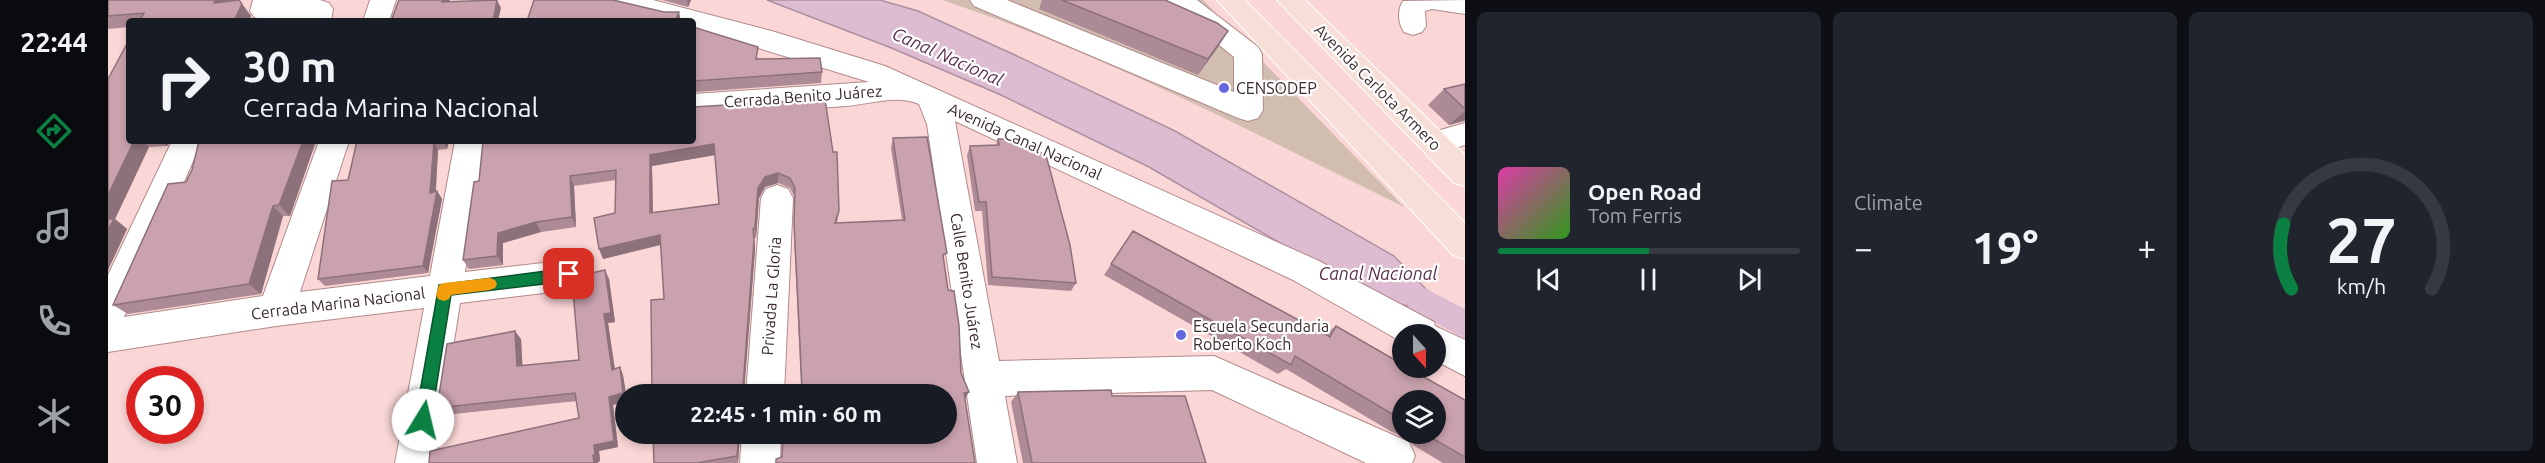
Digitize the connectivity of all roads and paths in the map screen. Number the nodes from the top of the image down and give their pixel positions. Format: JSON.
{"nodes":[{"id":1,"x":266,"y":0,"type":"edge"},
{"id":2,"x":383,"y":0,"type":"edge"},
{"id":3,"x":608,"y":0,"type":"edge"},
{"id":4,"x":983,"y":0,"type":"edge"},
{"id":5,"x":1180,"y":0,"type":"edge"},
{"id":6,"x":1230,"y":0,"type":"edge"},
{"id":7,"x":1290,"y":0,"type":"edge"},
{"id":8,"x":1465,"y":5,"type":"edge"},
{"id":9,"x":318,"y":18,"type":"edge"},
{"id":10,"x":377,"y":18,"type":"edge"},
{"id":11,"x":687,"y":18,"type":"edge"},
{"id":12,"x":696,"y":20,"type":"edge"},
{"id":13,"x":1413,"y":26,"type":"dead end"},
{"id":14,"x":696,"y":39,"type":"edge"},
{"id":15,"x":765,"y":39,"type":"junction"},
{"id":16,"x":923,"y":95,"type":"junction"},
{"id":17,"x":696,"y":105,"type":"edge"},
{"id":18,"x":1465,"y":134,"type":"edge"},
{"id":19,"x":1434,"y":143,"type":"junction"},
{"id":20,"x":186,"y":144,"type":"edge"},
{"id":21,"x":333,"y":144,"type":"edge"},
{"id":22,"x":469,"y":144,"type":"edge"},
{"id":23,"x":1465,"y":174,"type":"edge"},
{"id":24,"x":777,"y":198,"type":"dead end"},
{"id":25,"x":1465,"y":245,"type":"edge"},
{"id":26,"x":569,"y":274,"type":"dead end"},
{"id":27,"x":444,"y":290,"type":"junction"},
{"id":28,"x":276,"y":310,"type":"junction"},
{"id":29,"x":108,"y":313,"type":"edge"},
{"id":30,"x":1403,"y":324,"type":"edge"},
{"id":31,"x":108,"y":336,"type":"edge"},
{"id":32,"x":1446,"y":348,"type":"edge"},
{"id":33,"x":1465,"y":359,"type":"edge"},
{"id":34,"x":983,"y":377,"type":"junction"},
{"id":35,"x":766,"y":384,"type":"edge"},
{"id":36,"x":761,"y":444,"type":"edge"},
{"id":37,"x":1395,"y":456,"type":"dead end"},
{"id":38,"x":415,"y":463,"type":"edge"},
{"id":39,"x":760,"y":463,"type":"edge"},
{"id":40,"x":997,"y":463,"type":"edge"}],
"edges":[{"from":1,"to":9,"type":"street"},
{"from":2,"to":10,"type":"street"},
{"from":3,"to":11,"type":"street","name":"Avenida Canal Nacional"},
{"from":4,"to":5,"type":"street"},
{"from":6,"to":25,"type":"main road"},
{"from":7,"to":19,"type":"main road","name":"Avenida Carlota Armero"},
{"from":8,"to":13,"type":"street"},
{"from":12,"to":15,"type":"street","name":"Avenida Canal Nacional"},
{"from":14,"to":15,"type":"street"},
{"from":15,"to":16,"type":"street","name":"Avenida Canal Nacional"},
{"from":16,"to":17,"type":"street","name":"Cerrada Benito Juárez"},
{"from":16,"to":30,"type":"street","name":"Avenida Canal Nacional"},
{"from":16,"to":34,"type":"street","name":"Calle Benito Juárez"},
{"from":18,"to":19,"type":"street"},
{"from":19,"to":23,"type":"main road","name":"Avenida Carlota Armero"},
{"from":20,"to":29,"type":"street"},
{"from":21,"to":28,"type":"street"},
{"from":22,"to":27,"type":"street"},
{"from":24,"to":35,"type":"street","name":"Privada La Gloria"},
{"from":26,"to":27,"type":"street","name":"Cerrada Marina Nacional"},
{"from":27,"to":28,"type":"street","name":"Cerrada Marina Nacional"},
{"from":27,"to":38,"type":"street"},
{"from":28,"to":31,"type":"street","name":"Cerrada Marina Nacional"},
{"from":32,"to":33,"type":"street"},
{"from":34,"to":37,"type":"street"},
{"from":34,"to":40,"type":"street","name":"Calle Benito Juárez"},
{"from":36,"to":39,"type":"street"}]}
